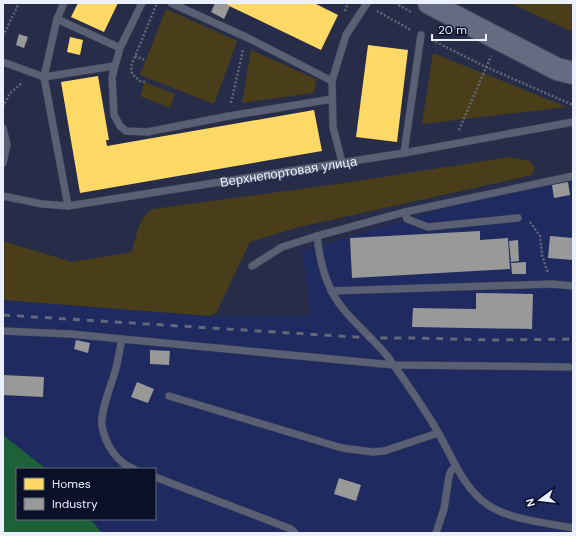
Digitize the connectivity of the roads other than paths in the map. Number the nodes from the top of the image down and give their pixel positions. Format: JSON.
{"nodes":[{"id":1,"x":64,"y":3,"type":"edge"},
{"id":2,"x":142,"y":3,"type":"edge"},
{"id":3,"x":171,"y":3,"type":"edge"},
{"id":4,"x":429,"y":3,"type":"edge"},
{"id":5,"x":367,"y":4,"type":"edge"},
{"id":6,"x":57,"y":19,"type":"junction"},
{"id":7,"x":421,"y":35,"type":"road end"},
{"id":8,"x":120,"y":48,"type":"junction"},
{"id":9,"x":3,"y":62,"type":"edge"},
{"id":10,"x":114,"y":66,"type":"junction"},
{"id":11,"x":573,"y":73,"type":"edge"},
{"id":12,"x":44,"y":77,"type":"junction"},
{"id":13,"x":332,"y":81,"type":"junction"},
{"id":14,"x":332,"y":99,"type":"junction"},
{"id":15,"x":573,"y":122,"type":"edge"},
{"id":16,"x":3,"y":128,"type":"edge"},
{"id":17,"x":404,"y":153,"type":"junction"},
{"id":18,"x":342,"y":162,"type":"junction"},
{"id":19,"x":3,"y":163,"type":"edge"},
{"id":20,"x":573,"y":176,"type":"edge"},
{"id":21,"x":3,"y":196,"type":"edge"},
{"id":22,"x":68,"y":206,"type":"junction"},
{"id":23,"x":405,"y":212,"type":"junction"},
{"id":24,"x":518,"y":218,"type":"road end"},
{"id":25,"x":317,"y":236,"type":"junction"},
{"id":26,"x":252,"y":266,"type":"dead end"},
{"id":27,"x":573,"y":286,"type":"edge"},
{"id":28,"x":332,"y":291,"type":"junction"},
{"id":29,"x":3,"y":331,"type":"edge"},
{"id":30,"x":122,"y":339,"type":"junction"},
{"id":31,"x":394,"y":366,"type":"junction"},
{"id":32,"x":569,"y":367,"type":"dead end"},
{"id":33,"x":169,"y":396,"type":"dead end"},
{"id":34,"x":438,"y":432,"type":"junction"},
{"id":35,"x":456,"y":466,"type":"junction"},
{"id":36,"x":132,"y":468,"type":"edge"},
{"id":37,"x":156,"y":477,"type":"edge"},
{"id":38,"x":573,"y":528,"type":"edge"},
{"id":39,"x":294,"y":533,"type":"edge"},
{"id":40,"x":436,"y":533,"type":"edge"}],
"edges":[{"from":1,"to":6,"type":"lane"},
{"from":2,"to":8,"type":"lane"},
{"from":3,"to":13,"type":"lane"},
{"from":4,"to":11,"type":"main road"},
{"from":5,"to":13,"type":"lane"},
{"from":6,"to":8,"type":"lane"},
{"from":6,"to":12,"type":"lane"},
{"from":7,"to":17,"type":"lane"},
{"from":8,"to":10,"type":"lane"},
{"from":9,"to":12,"type":"lane"},
{"from":10,"to":12,"type":"lane"},
{"from":10,"to":14,"type":"lane"},
{"from":12,"to":22,"type":"lane"},
{"from":13,"to":14,"type":"lane"},
{"from":14,"to":18,"type":"lane"},
{"from":15,"to":17,"type":"lane","name":"Верхнепортовая улица"},
{"from":16,"to":19,"type":"lane"},
{"from":17,"to":18,"type":"lane","name":"Верхнепортовая улица"},
{"from":18,"to":22,"type":"lane","name":"Верхнепортовая улица"},
{"from":20,"to":23,"type":"lane"},
{"from":21,"to":22,"type":"lane","name":"Верхнепортовая улица"},
{"from":23,"to":24,"type":"lane"},
{"from":23,"to":25,"type":"lane"},
{"from":25,"to":26,"type":"lane"},
{"from":25,"to":28,"type":"lane"},
{"from":27,"to":28,"type":"lane"},
{"from":28,"to":31,"type":"lane"},
{"from":29,"to":30,"type":"lane"},
{"from":30,"to":31,"type":"lane"},
{"from":30,"to":36,"type":"lane"},
{"from":31,"to":32,"type":"lane"},
{"from":31,"to":34,"type":"lane"},
{"from":33,"to":34,"type":"lane"},
{"from":34,"to":35,"type":"lane"},
{"from":35,"to":38,"type":"lane"},
{"from":35,"to":40,"type":"lane"},
{"from":37,"to":39,"type":"lane"}]}
